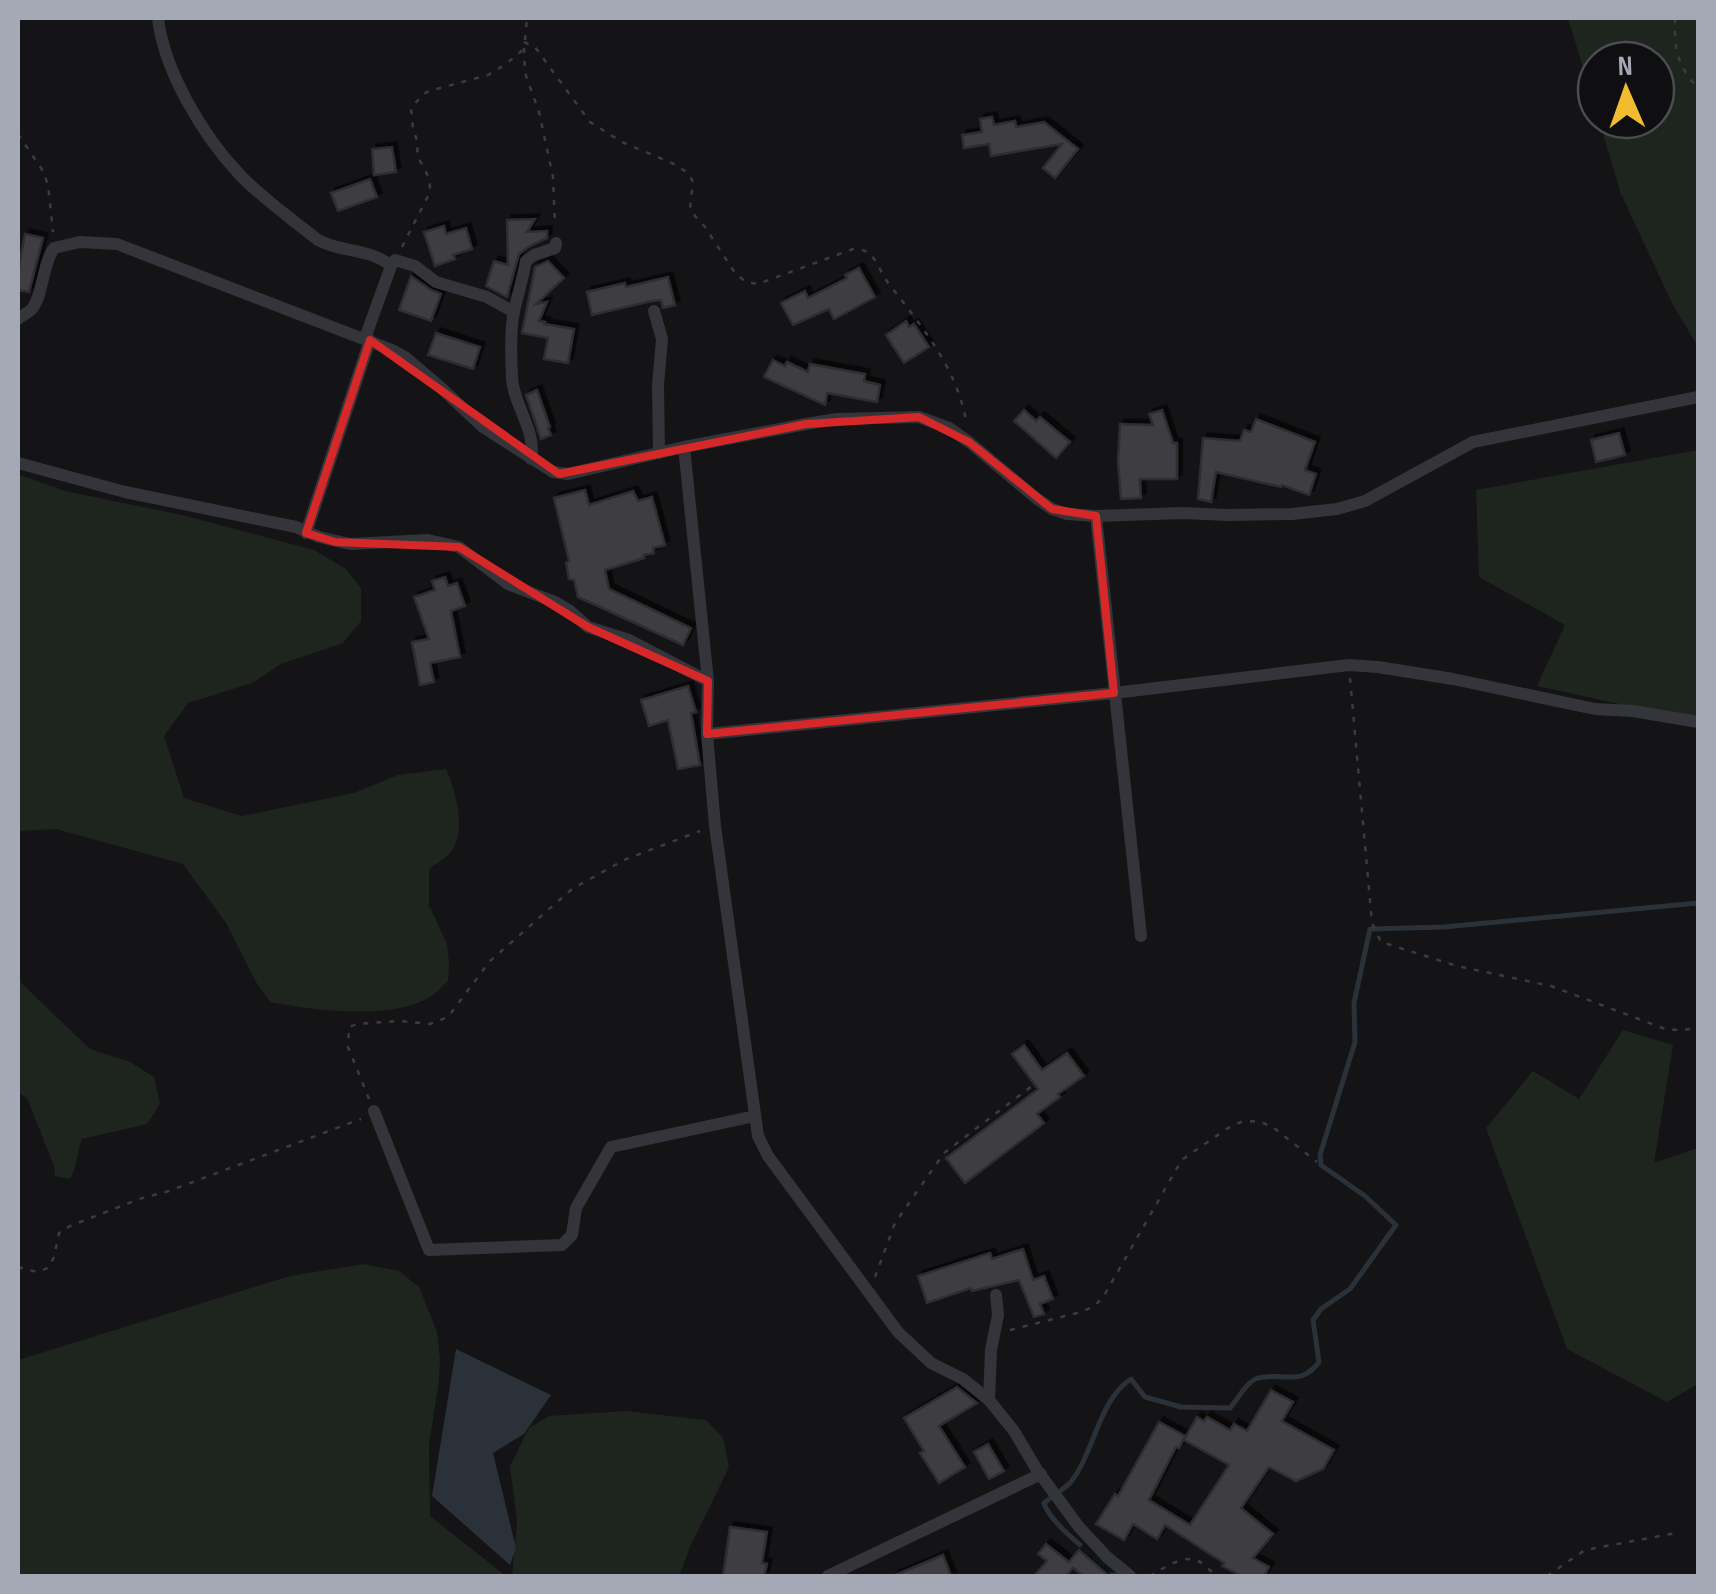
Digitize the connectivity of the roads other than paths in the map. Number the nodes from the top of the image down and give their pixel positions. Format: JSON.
{"nodes":[{"id":1,"x":158,"y":18,"type":"edge"},
{"id":2,"x":556,"y":242,"type":"road end"},
{"id":3,"x":396,"y":260,"type":"road end"},
{"id":4,"x":514,"y":312,"type":"junction"},
{"id":5,"x":654,"y":312,"type":"dead end"},
{"id":6,"x":18,"y":318,"type":"edge"},
{"id":7,"x":367,"y":339,"type":"junction"},
{"id":8,"x":1698,"y":397,"type":"edge"},
{"id":9,"x":684,"y":447,"type":"junction"},
{"id":10,"x":659,"y":453,"type":"junction"},
{"id":11,"x":531,"y":459,"type":"junction"},
{"id":12,"x":18,"y":463,"type":"edge"},
{"id":13,"x":1096,"y":516,"type":"junction"},
{"id":14,"x":306,"y":533,"type":"junction"},
{"id":15,"x":708,"y":680,"type":"junction"},
{"id":16,"x":1114,"y":692,"type":"junction"},
{"id":17,"x":1698,"y":722,"type":"edge"},
{"id":18,"x":707,"y":734,"type":"junction"},
{"id":19,"x":1141,"y":936,"type":"dead end"},
{"id":20,"x":374,"y":1111,"type":"road end"},
{"id":21,"x":755,"y":1116,"type":"junction"},
{"id":22,"x":996,"y":1295,"type":"dead end"},
{"id":23,"x":989,"y":1400,"type":"junction"},
{"id":24,"x":1041,"y":1474,"type":"junction"},
{"id":25,"x":828,"y":1576,"type":"edge"},
{"id":26,"x":1130,"y":1576,"type":"edge"}],
"edges":[{"from":1,"to":7,"type":"street"},
{"from":2,"to":4,"type":"street"},
{"from":3,"to":4,"type":"street"},
{"from":4,"to":11,"type":"street"},
{"from":5,"to":10,"type":"street"},
{"from":6,"to":7,"type":"street"},
{"from":7,"to":11,"type":"street"},
{"from":7,"to":14,"type":"street"},
{"from":8,"to":13,"type":"street"},
{"from":9,"to":10,"type":"street"},
{"from":9,"to":13,"type":"street"},
{"from":9,"to":15,"type":"street"},
{"from":10,"to":11,"type":"street"},
{"from":12,"to":14,"type":"street"},
{"from":13,"to":16,"type":"street"},
{"from":14,"to":15,"type":"street"},
{"from":15,"to":18,"type":"street"},
{"from":16,"to":17,"type":"street"},
{"from":16,"to":18,"type":"street"},
{"from":16,"to":19,"type":"street"},
{"from":18,"to":21,"type":"street"},
{"from":20,"to":21,"type":"street"},
{"from":21,"to":23,"type":"street"},
{"from":22,"to":23,"type":"street"},
{"from":23,"to":24,"type":"street"},
{"from":24,"to":25,"type":"street"},
{"from":24,"to":26,"type":"street"}]}
